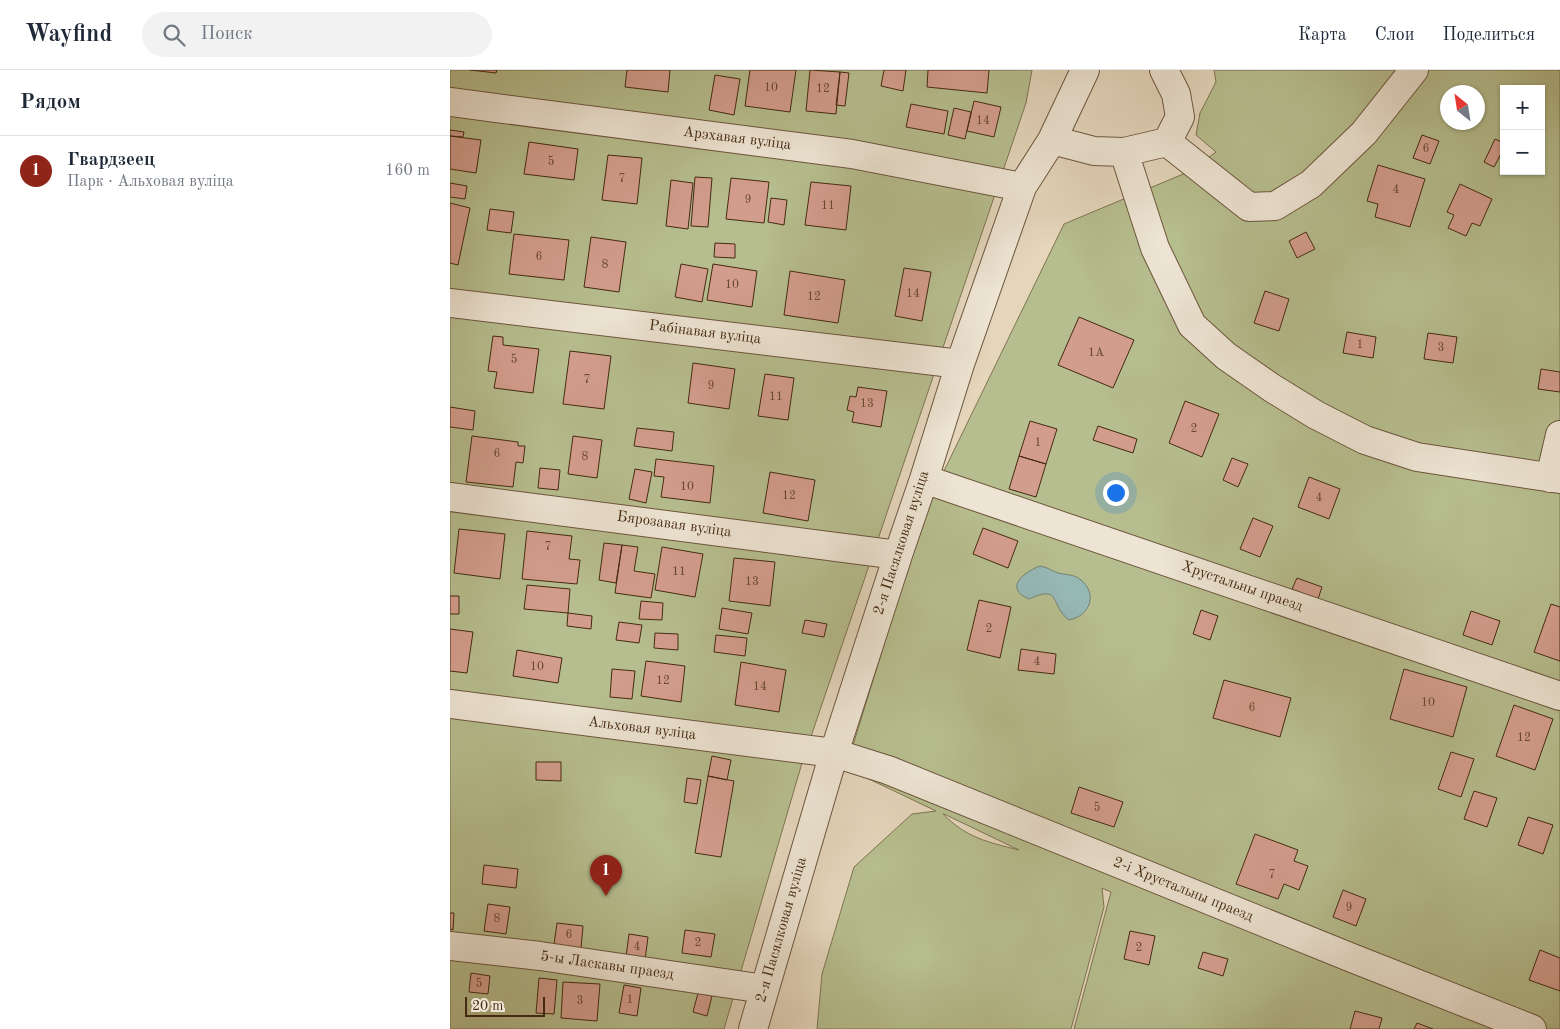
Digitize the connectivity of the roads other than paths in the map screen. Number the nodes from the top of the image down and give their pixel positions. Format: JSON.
{"nodes":[{"id":1,"x":1085,"y":70,"type":"edge"},
{"id":2,"x":1164,"y":70,"type":"edge"},
{"id":3,"x":1414,"y":70,"type":"edge"},
{"id":4,"x":450,"y":102,"type":"edge"},
{"id":5,"x":1052,"y":140,"type":"junction"},
{"id":6,"x":1167,"y":142,"type":"junction"},
{"id":7,"x":1124,"y":152,"type":"junction"},
{"id":8,"x":1022,"y":187,"type":"junction"},
{"id":9,"x":450,"y":303,"type":"edge"},
{"id":10,"x":960,"y":364,"type":"junction"},
{"id":11,"x":1560,"y":435,"type":"edge"},
{"id":12,"x":924,"y":479,"type":"junction"},
{"id":13,"x":1555,"y":479,"type":"edge"},
{"id":14,"x":450,"y":497,"type":"edge"},
{"id":15,"x":898,"y":555,"type":"junction"},
{"id":16,"x":1560,"y":696,"type":"edge"},
{"id":17,"x":450,"y":704,"type":"edge"},
{"id":18,"x":834,"y":753,"type":"junction"},
{"id":19,"x":450,"y":946,"type":"edge"},
{"id":20,"x":764,"y":989,"type":"junction"},
{"id":21,"x":753,"y":1029,"type":"edge"},
{"id":22,"x":1532,"y":1029,"type":"edge"}],
"edges":[{"from":1,"to":5,"type":"street","name":"2-я Пасялковая вуліца"},
{"from":2,"to":6,"type":"street"},
{"from":3,"to":6,"type":"street"},
{"from":4,"to":8,"type":"street","name":"Арэхавая вуліца"},
{"from":5,"to":7,"type":"street"},
{"from":5,"to":8,"type":"street","name":"2-я Пасялковая вуліца"},
{"from":6,"to":7,"type":"street"},
{"from":7,"to":13,"type":"street"},
{"from":8,"to":10,"type":"street","name":"2-я Пасялковая вуліца"},
{"from":9,"to":10,"type":"street","name":"Рабінавая вуліца"},
{"from":10,"to":12,"type":"street","name":"2-я Пасялковая вуліца"},
{"from":11,"to":13,"type":"street"},
{"from":12,"to":15,"type":"street","name":"2-я Пасялковая вуліца"},
{"from":12,"to":16,"type":"street","name":"Хрустальны праезд"},
{"from":14,"to":15,"type":"street","name":"Бярозавая вуліца"},
{"from":15,"to":18,"type":"street","name":"2-я Пасялковая вуліца"},
{"from":17,"to":18,"type":"street","name":"Альховая вуліца"},
{"from":18,"to":20,"type":"street","name":"2-я Пасялковая вуліца"},
{"from":18,"to":22,"type":"street","name":"2-і Хрустальны праезд"},
{"from":19,"to":20,"type":"street","name":"5-ы Ласкавы праезд"},
{"from":20,"to":21,"type":"street","name":"2-я Пасялковая вуліца"}]}
